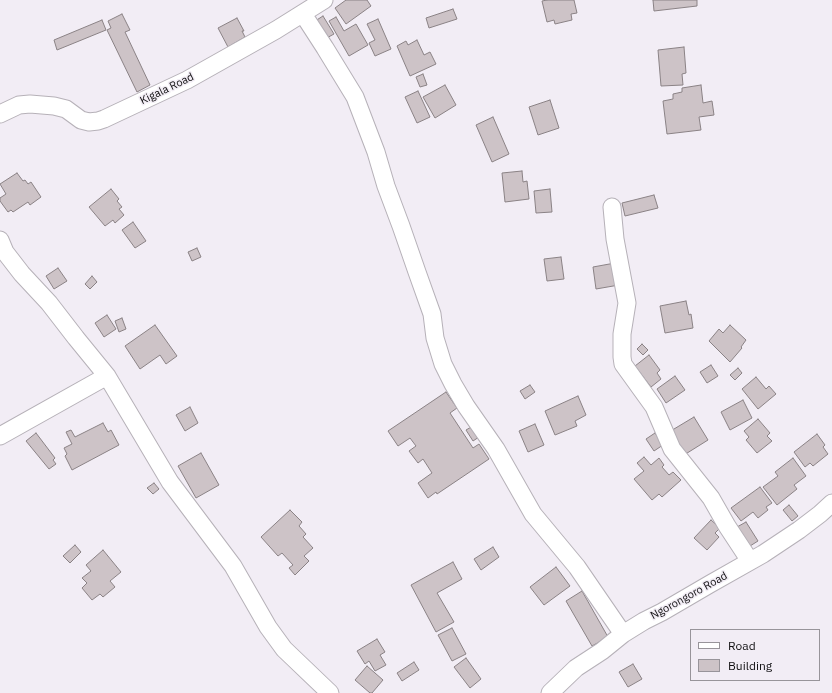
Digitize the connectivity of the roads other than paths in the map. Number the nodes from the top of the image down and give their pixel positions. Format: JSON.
{"nodes":[{"id":1,"x":324,"y":0,"type":"edge"},
{"id":2,"x":303,"y":14,"type":"junction"},
{"id":3,"x":0,"y":114,"type":"edge"},
{"id":4,"x":612,"y":207,"type":"dead end"},
{"id":5,"x":0,"y":240,"type":"edge"},
{"id":6,"x":107,"y":376,"type":"junction"},
{"id":7,"x":0,"y":436,"type":"edge"},
{"id":8,"x":832,"y":503,"type":"edge"},
{"id":9,"x":750,"y":562,"type":"junction"},
{"id":10,"x":623,"y":634,"type":"junction"},
{"id":11,"x":330,"y":693,"type":"edge"},
{"id":12,"x":550,"y":693,"type":"edge"}],
"edges":[{"from":1,"to":2,"type":"street","name":"Kigala Road"},
{"from":2,"to":3,"type":"street","name":"Kigala Road"},
{"from":2,"to":10,"type":"street"},
{"from":4,"to":9,"type":"street"},
{"from":5,"to":6,"type":"street"},
{"from":6,"to":7,"type":"street"},
{"from":6,"to":11,"type":"street"},
{"from":8,"to":9,"type":"street","name":"Ngorongoro Road"},
{"from":9,"to":10,"type":"street","name":"Ngorongoro Road"},
{"from":10,"to":12,"type":"street","name":"Ngorongoro Road"}]}
